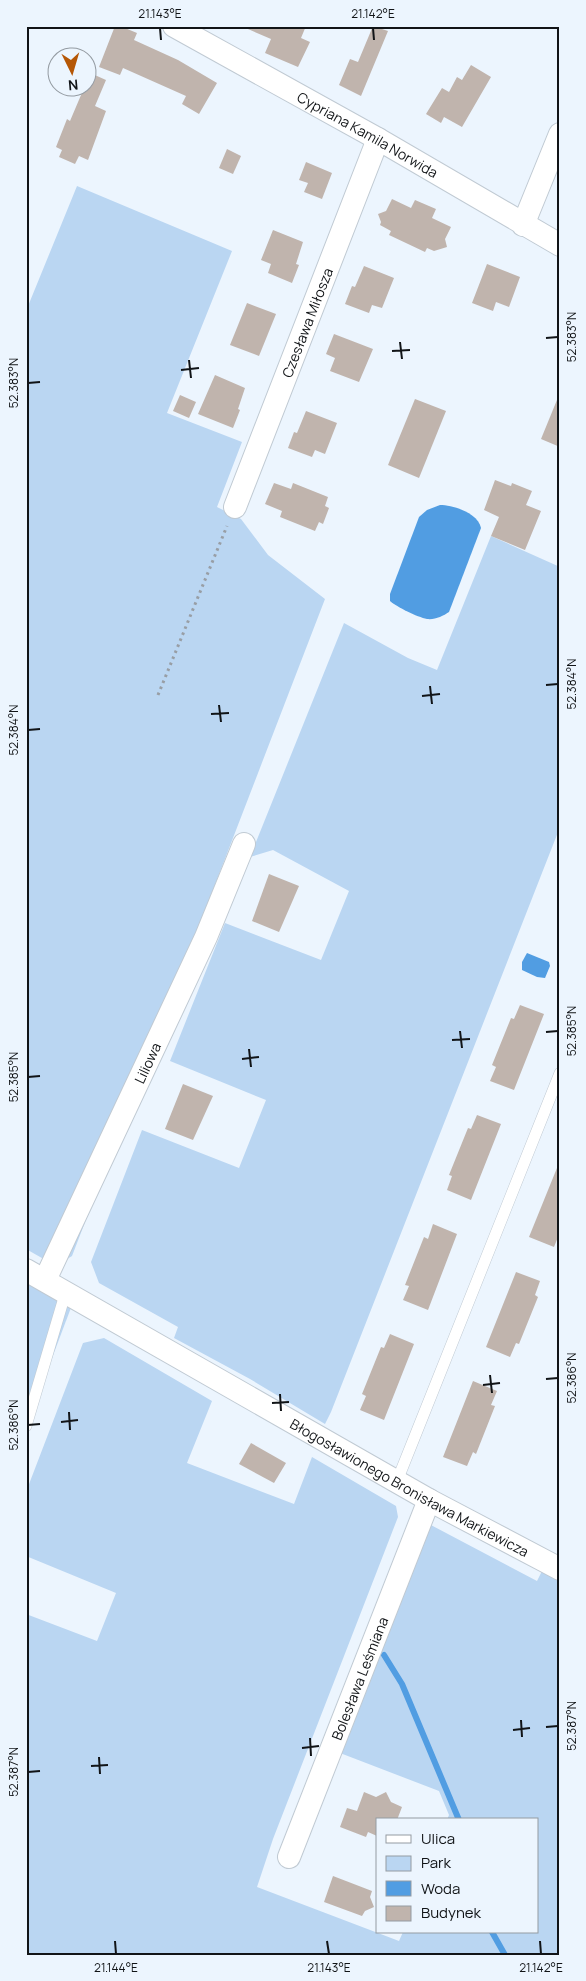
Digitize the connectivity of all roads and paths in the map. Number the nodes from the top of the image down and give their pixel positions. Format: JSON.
{"nodes":[{"id":1,"x":174,"y":26,"type":"edge"},
{"id":2,"x":560,"y":134,"type":"edge"},
{"id":3,"x":378,"y":139,"type":"junction"},
{"id":4,"x":523,"y":225,"type":"junction"},
{"id":5,"x":560,"y":245,"type":"edge"},
{"id":6,"x":235,"y":507,"type":"joint"},
{"id":7,"x":158,"y":694,"type":"dead end"},
{"id":8,"x":244,"y":844,"type":"dead end"},
{"id":9,"x":560,"y":1073,"type":"edge"},
{"id":10,"x":36,"y":1275,"type":"edge"},
{"id":11,"x":66,"y":1292,"type":"junction"},
{"id":12,"x":26,"y":1426,"type":"edge"},
{"id":13,"x":397,"y":1481,"type":"junction"},
{"id":14,"x":429,"y":1500,"type":"junction"},
{"id":15,"x":560,"y":1569,"type":"edge"},
{"id":16,"x":289,"y":1857,"type":"dead end"}],
"edges":[{"from":1,"to":3,"type":"street","name":"Cypriana Kamila Norwida"},
{"from":2,"to":4,"type":"street"},
{"from":3,"to":4,"type":"street","name":"Cypriana Kamila Norwida"},
{"from":3,"to":6,"type":"street","name":"Czesława Miłosza"},
{"from":4,"to":5,"type":"street","name":"Cypriana Kamila Norwida"},
{"from":6,"to":7,"type":"path"},
{"from":8,"to":10,"type":"street","name":"Liliowa"},
{"from":9,"to":13,"type":"lane"},
{"from":10,"to":11,"type":"street","name":"Błogosławionego Bronisława Markiewicza"},
{"from":11,"to":12,"type":"lane"},
{"from":11,"to":13,"type":"street","name":"Błogosławionego Bronisława Markiewicza"},
{"from":13,"to":14,"type":"street","name":"Błogosławionego Bronisława Markiewicza"},
{"from":14,"to":15,"type":"street","name":"Błogosławionego Bronisława Markiewicza"},
{"from":14,"to":16,"type":"street","name":"Bolesława Leśmiana"}]}
